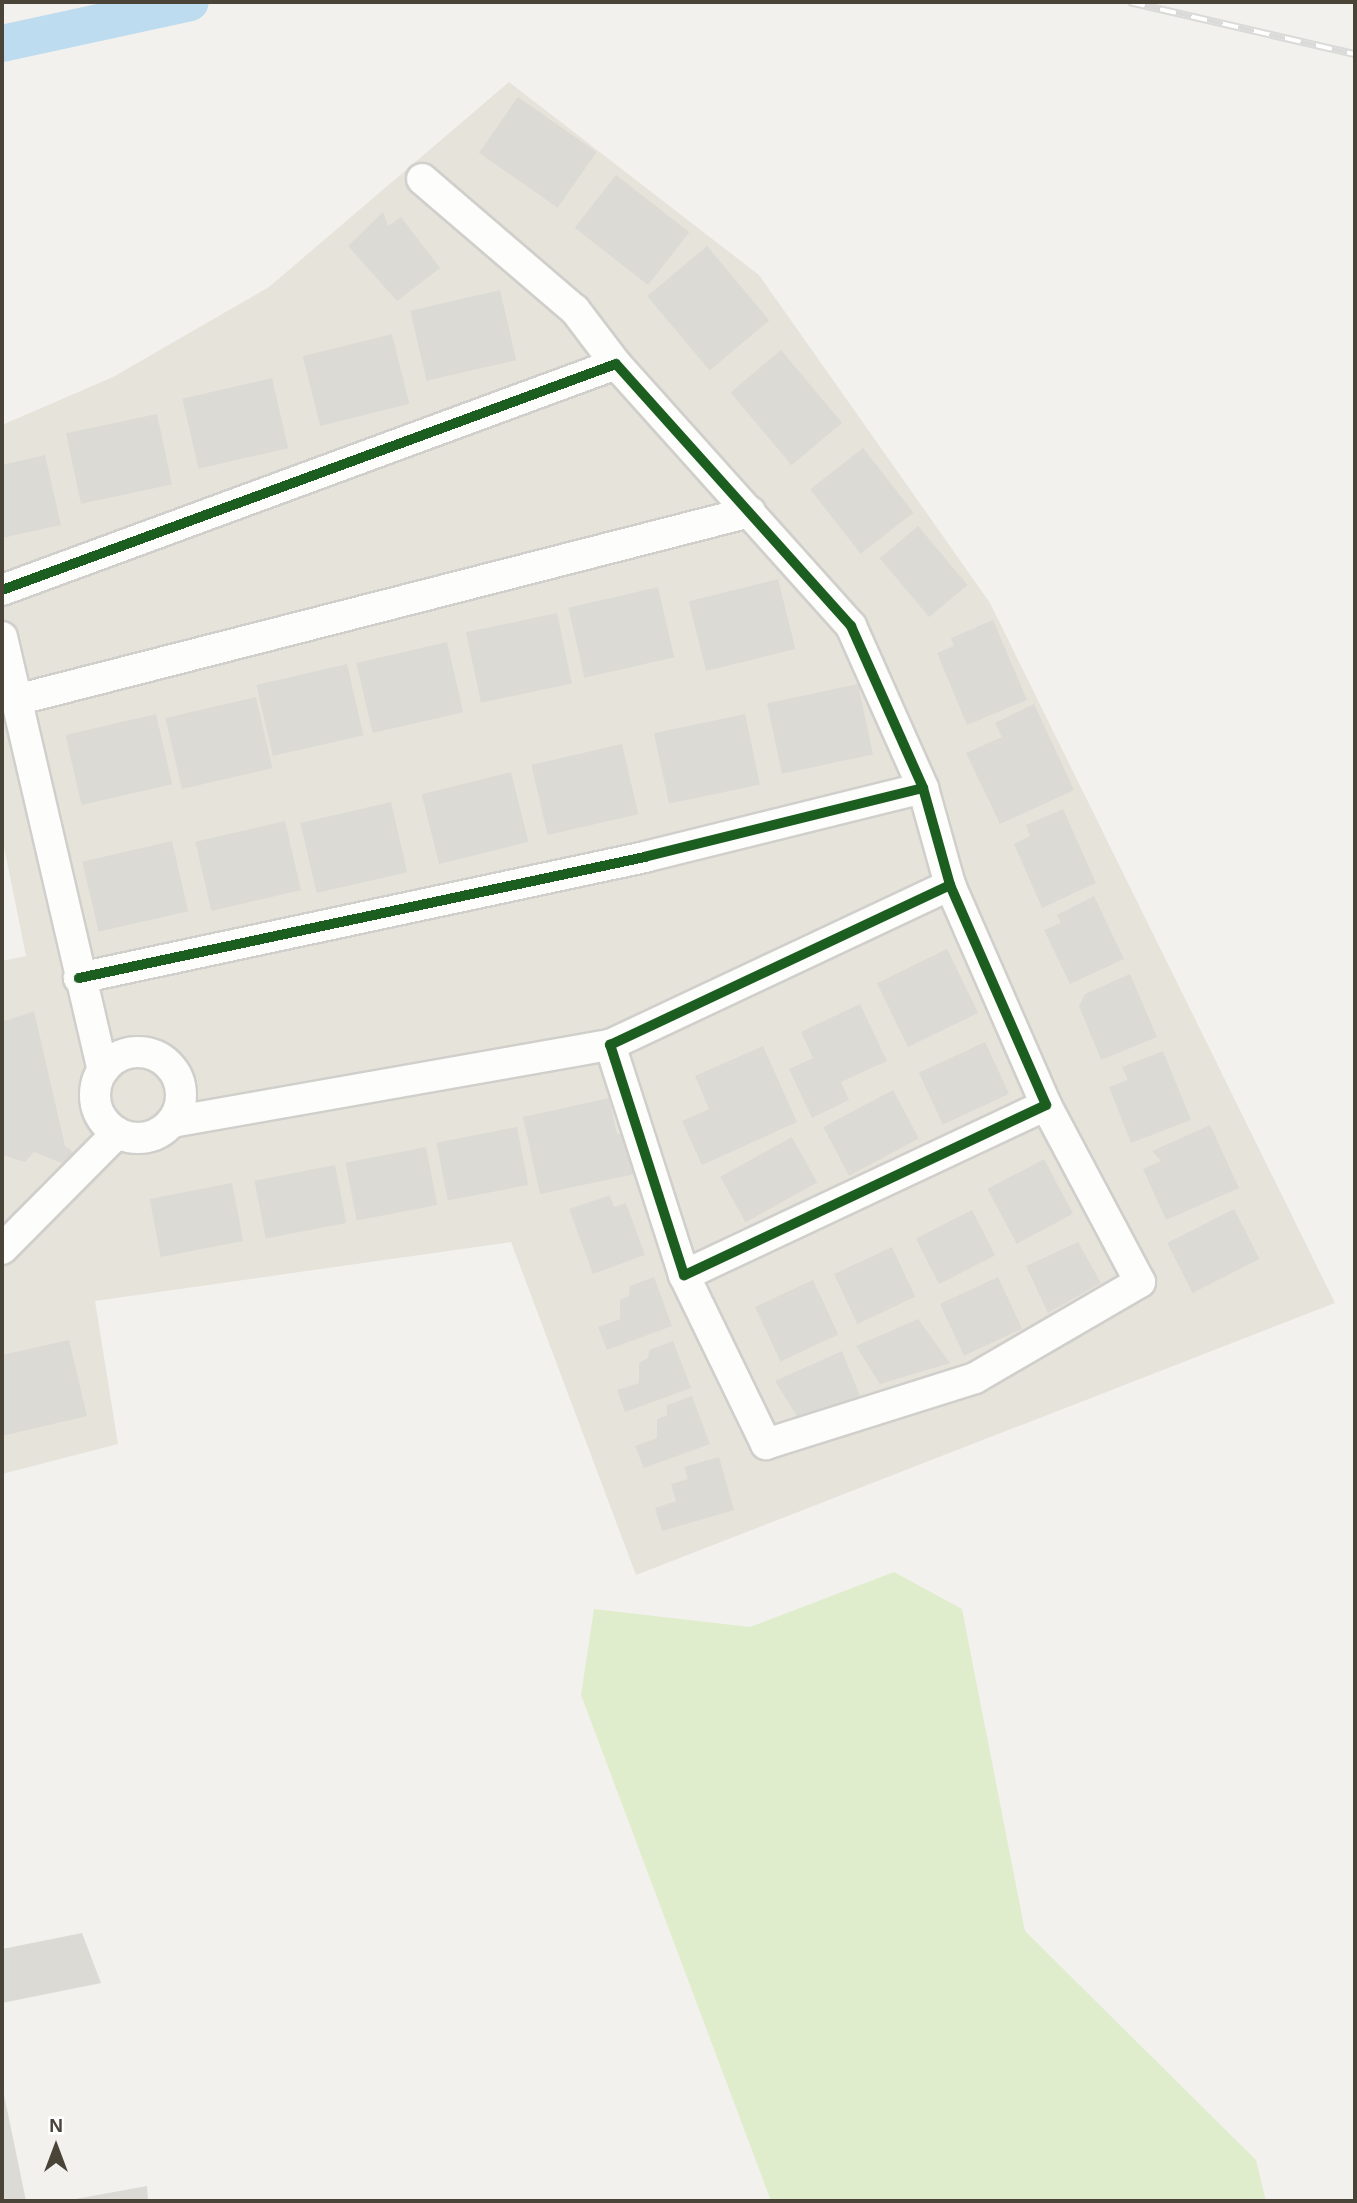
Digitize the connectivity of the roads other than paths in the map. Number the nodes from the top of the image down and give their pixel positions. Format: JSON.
{"nodes":[{"id":1,"x":422,"y":180,"type":"dead end"},
{"id":2,"x":616,"y":364,"type":"junction"},
{"id":3,"x":750,"y":512,"type":"junction"},
{"id":4,"x":2,"y":590,"type":"edge"},
{"id":5,"x":2,"y":637,"type":"edge"},
{"id":6,"x":16,"y":700,"type":"junction"},
{"id":7,"x":923,"y":788,"type":"junction"},
{"id":8,"x":950,"y":885,"type":"junction"},
{"id":9,"x":79,"y":978,"type":"junction"},
{"id":10,"x":610,"y":1045,"type":"junction"},
{"id":11,"x":103,"y":1070,"type":"junction"},
{"id":12,"x":1046,"y":1105,"type":"junction"},
{"id":13,"x":172,"y":1122,"type":"junction"},
{"id":14,"x":117,"y":1133,"type":"junction"},
{"id":15,"x":2,"y":1249,"type":"edge"},
{"id":16,"x":684,"y":1275,"type":"junction"}],
"edges":[{"from":1,"to":2,"type":"street"},
{"from":2,"to":3,"type":"street"},
{"from":2,"to":4,"type":"street"},
{"from":3,"to":6,"type":"street"},
{"from":3,"to":7,"type":"street"},
{"from":5,"to":6,"type":"street"},
{"from":6,"to":9,"type":"street"},
{"from":7,"to":8,"type":"street"},
{"from":7,"to":9,"type":"street"},
{"from":8,"to":10,"type":"street"},
{"from":8,"to":12,"type":"street"},
{"from":9,"to":11,"type":"street"},
{"from":10,"to":13,"type":"street"},
{"from":10,"to":16,"type":"street"},
{"from":11,"to":13,"type":"street"},
{"from":11,"to":14,"type":"street"},
{"from":12,"to":16,"type":"street"},
{"from":12,"to":16,"type":"street"},
{"from":13,"to":14,"type":"street"},
{"from":14,"to":15,"type":"street"}]}
